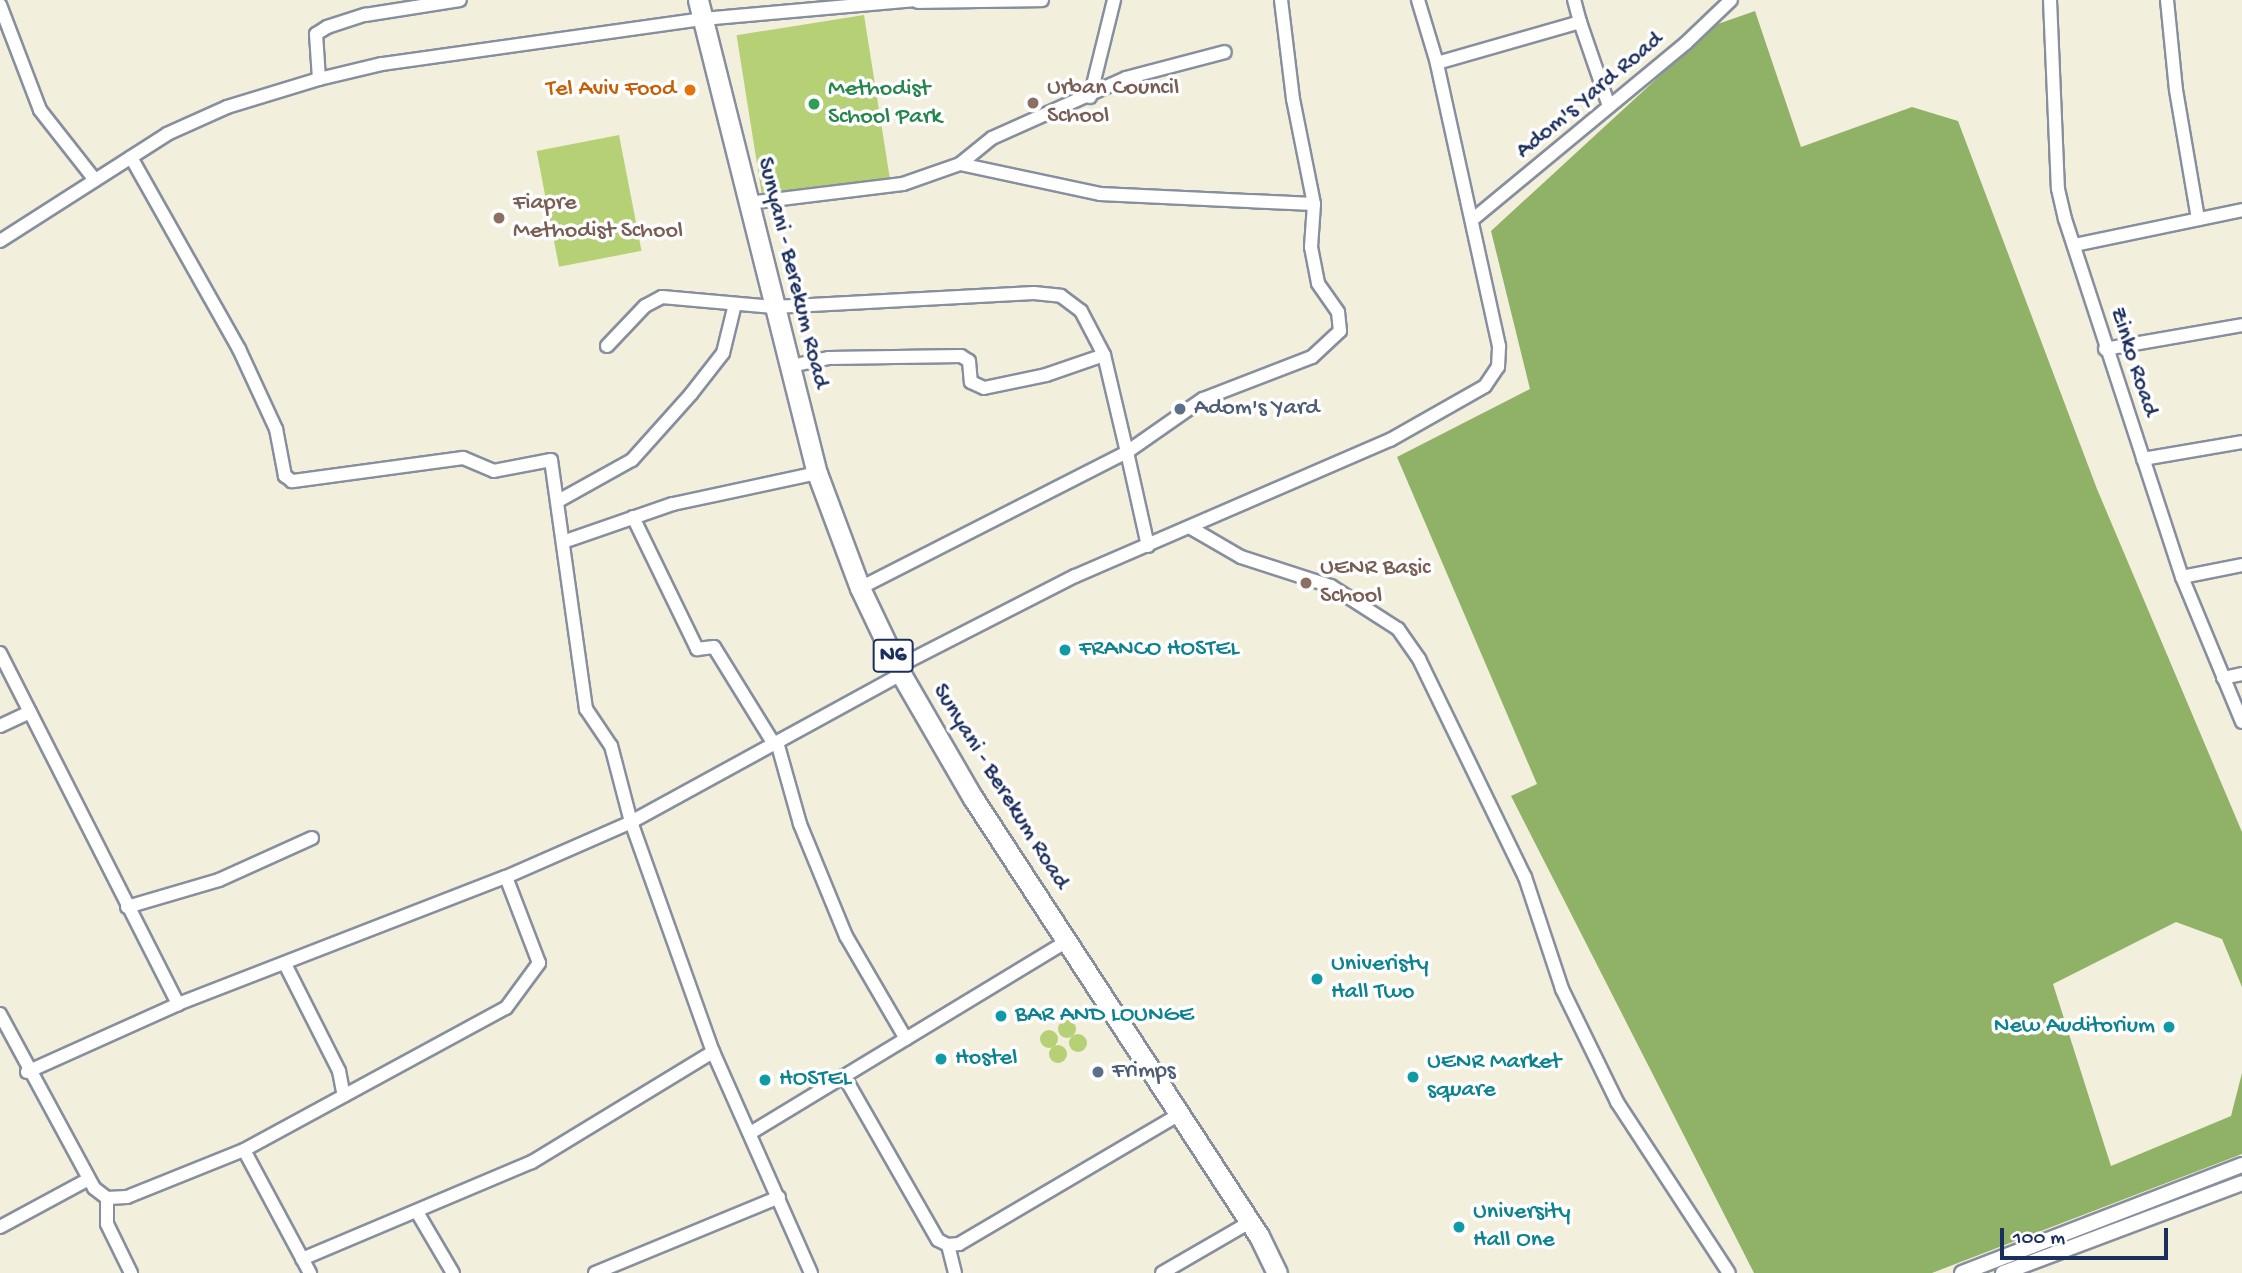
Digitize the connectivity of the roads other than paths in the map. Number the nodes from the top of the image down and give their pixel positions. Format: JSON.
{"nodes":[{"id":1,"x":460,"y":0,"type":"edge"},
{"id":2,"x":698,"y":0,"type":"edge"},
{"id":3,"x":1042,"y":0,"type":"edge"},
{"id":4,"x":1114,"y":0,"type":"edge"},
{"id":5,"x":1281,"y":0,"type":"edge"},
{"id":6,"x":1418,"y":0,"type":"edge"},
{"id":7,"x":1574,"y":0,"type":"edge"},
{"id":8,"x":1731,"y":0,"type":"edge"},
{"id":9,"x":2050,"y":0,"type":"edge"},
{"id":10,"x":2167,"y":0,"type":"edge"},
{"id":11,"x":918,"y":1,"type":"edge"},
{"id":12,"x":420,"y":3,"type":"edge"},
{"id":13,"x":0,"y":5,"type":"edge"},
{"id":14,"x":817,"y":5,"type":"edge"},
{"id":15,"x":703,"y":19,"type":"junction"},
{"id":16,"x":1580,"y":23,"type":"junction"},
{"id":17,"x":1225,"y":52,"type":"dead end"},
{"id":18,"x":1437,"y":63,"type":"junction"},
{"id":19,"x":319,"y":79,"type":"junction"},
{"id":20,"x":1090,"y":97,"type":"junction"},
{"id":21,"x":1609,"y":106,"type":"junction"},
{"id":22,"x":131,"y":157,"type":"junction"},
{"id":23,"x":960,"y":164,"type":"junction"},
{"id":24,"x":95,"y":180,"type":"junction"},
{"id":25,"x":748,"y":203,"type":"junction"},
{"id":26,"x":1314,"y":204,"type":"junction"},
{"id":27,"x":2242,"y":210,"type":"edge"},
{"id":28,"x":2198,"y":219,"type":"junction"},
{"id":29,"x":1472,"y":220,"type":"junction"},
{"id":30,"x":0,"y":241,"type":"edge"},
{"id":31,"x":2075,"y":245,"type":"junction"},
{"id":32,"x":735,"y":304,"type":"junction"},
{"id":33,"x":774,"y":307,"type":"junction"},
{"id":34,"x":2242,"y":325,"type":"edge"},
{"id":35,"x":607,"y":346,"type":"dead end"},
{"id":36,"x":2105,"y":349,"type":"junction"},
{"id":37,"x":1104,"y":355,"type":"junction"},
{"id":38,"x":791,"y":366,"type":"junction"},
{"id":39,"x":2242,"y":442,"type":"edge"},
{"id":40,"x":1127,"y":452,"type":"junction"},
{"id":41,"x":2143,"y":459,"type":"junction"},
{"id":42,"x":817,"y":473,"type":"junction"},
{"id":43,"x":560,"y":500,"type":"junction"},
{"id":44,"x":634,"y":517,"type":"junction"},
{"id":45,"x":1191,"y":528,"type":"junction"},
{"id":46,"x":563,"y":542,"type":"junction"},
{"id":47,"x":1147,"y":546,"type":"junction"},
{"id":48,"x":2242,"y":565,"type":"edge"},
{"id":49,"x":2182,"y":577,"type":"junction"},
{"id":50,"x":860,"y":588,"type":"junction"},
{"id":51,"x":0,"y":653,"type":"edge"},
{"id":52,"x":899,"y":671,"type":"junction"},
{"id":53,"x":2242,"y":674,"type":"edge"},
{"id":54,"x":2223,"y":678,"type":"junction"},
{"id":55,"x":30,"y":712,"type":"junction"},
{"id":56,"x":2242,"y":722,"type":"edge"},
{"id":57,"x":0,"y":726,"type":"edge"},
{"id":58,"x":775,"y":743,"type":"junction"},
{"id":59,"x":631,"y":822,"type":"junction"},
{"id":60,"x":312,"y":838,"type":"dead end"},
{"id":61,"x":506,"y":877,"type":"junction"},
{"id":62,"x":127,"y":906,"type":"junction"},
{"id":63,"x":1068,"y":941,"type":"junction"},
{"id":64,"x":285,"y":964,"type":"junction"},
{"id":65,"x":178,"y":1003,"type":"junction"},
{"id":66,"x":1,"y":1018,"type":"edge"},
{"id":67,"x":906,"y":1039,"type":"junction"},
{"id":68,"x":713,"y":1052,"type":"junction"},
{"id":69,"x":27,"y":1072,"type":"junction"},
{"id":70,"x":844,"y":1076,"type":"junction"},
{"id":71,"x":344,"y":1097,"type":"junction"},
{"id":72,"x":1178,"y":1115,"type":"junction"},
{"id":73,"x":752,"y":1132,"type":"junction"},
{"id":74,"x":244,"y":1150,"type":"junction"},
{"id":75,"x":2242,"y":1165,"type":"edge"},
{"id":76,"x":87,"y":1180,"type":"junction"},
{"id":77,"x":2242,"y":1183,"type":"edge"},
{"id":78,"x":779,"y":1197,"type":"junction"},
{"id":79,"x":107,"y":1198,"type":"junction"},
{"id":80,"x":417,"y":1212,"type":"junction"},
{"id":81,"x":0,"y":1225,"type":"edge"},
{"id":82,"x":1254,"y":1229,"type":"junction"},
{"id":83,"x":948,"y":1245,"type":"junction"},
{"id":84,"x":302,"y":1259,"type":"junction"},
{"id":85,"x":131,"y":1273,"type":"edge"},
{"id":86,"x":310,"y":1273,"type":"edge"},
{"id":87,"x":453,"y":1273,"type":"edge"},
{"id":88,"x":595,"y":1273,"type":"edge"},
{"id":89,"x":811,"y":1273,"type":"edge"},
{"id":90,"x":955,"y":1273,"type":"edge"},
{"id":91,"x":1162,"y":1273,"type":"edge"},
{"id":92,"x":1277,"y":1273,"type":"edge"},
{"id":93,"x":1292,"y":1273,"type":"edge"},
{"id":94,"x":1729,"y":1273,"type":"edge"},
{"id":95,"x":1962,"y":1273,"type":"edge"},
{"id":96,"x":2003,"y":1273,"type":"edge"}],
"edges":[{"from":1,"to":12,"type":"street"},
{"from":2,"to":15,"type":"main road","name":"Sunyani - Berekum Road","number":"N6"},
{"from":3,"to":11,"type":"street"},
{"from":4,"to":20,"type":"street"},
{"from":5,"to":26,"type":"street"},
{"from":6,"to":18,"type":"street"},
{"from":7,"to":16,"type":"street"},
{"from":8,"to":21,"type":"street","name":"Adom's Yard Road"},
{"from":9,"to":31,"type":"street","name":"Zinko Road"},
{"from":10,"to":28,"type":"street"},
{"from":11,"to":14,"type":"street"},
{"from":12,"to":19,"type":"street"},
{"from":13,"to":24,"type":"street"},
{"from":14,"to":15,"type":"street"},
{"from":15,"to":19,"type":"street"},
{"from":15,"to":25,"type":"main road","name":"Sunyani - Berekum Road","number":"N6"},
{"from":16,"to":18,"type":"street"},
{"from":16,"to":21,"type":"street"},
{"from":17,"to":20,"type":"street"},
{"from":18,"to":29,"type":"street"},
{"from":19,"to":22,"type":"street"},
{"from":20,"to":23,"type":"street"},
{"from":21,"to":29,"type":"street","name":"Adom's Yard Road"},
{"from":22,"to":24,"type":"street"},
{"from":22,"to":43,"type":"street"},
{"from":23,"to":25,"type":"street"},
{"from":23,"to":26,"type":"street"},
{"from":24,"to":30,"type":"street"},
{"from":25,"to":33,"type":"main road","name":"Sunyani - Berekum Road","number":"N6"},
{"from":26,"to":40,"type":"street"},
{"from":27,"to":28,"type":"street"},
{"from":28,"to":31,"type":"street"},
{"from":29,"to":45,"type":"street"},
{"from":31,"to":36,"type":"street","name":"Zinko Road"},
{"from":32,"to":33,"type":"street"},
{"from":32,"to":35,"type":"street"},
{"from":32,"to":43,"type":"street"},
{"from":33,"to":37,"type":"street"},
{"from":33,"to":38,"type":"main road","name":"Sunyani - Berekum Road","number":"N6"},
{"from":34,"to":36,"type":"street"},
{"from":36,"to":41,"type":"street","name":"Zinko Road"},
{"from":37,"to":38,"type":"street"},
{"from":37,"to":40,"type":"street"},
{"from":38,"to":42,"type":"main road","name":"Sunyani - Berekum Road","number":"N6"},
{"from":39,"to":41,"type":"street"},
{"from":40,"to":47,"type":"street"},
{"from":40,"to":50,"type":"street"},
{"from":41,"to":49,"type":"street","name":"Zinko Road"},
{"from":42,"to":44,"type":"street"},
{"from":42,"to":50,"type":"main road","name":"Sunyani - Berekum Road","number":"N6"},
{"from":43,"to":46,"type":"street"},
{"from":44,"to":46,"type":"street"},
{"from":44,"to":58,"type":"street"},
{"from":45,"to":47,"type":"street"},
{"from":45,"to":94,"type":"street"},
{"from":46,"to":59,"type":"street"},
{"from":47,"to":52,"type":"street"},
{"from":48,"to":49,"type":"street"},
{"from":49,"to":54,"type":"street","name":"Zinko Road"},
{"from":50,"to":52,"type":"main road","name":"Sunyani - Berekum Road","number":"N6"},
{"from":51,"to":55,"type":"street"},
{"from":52,"to":58,"type":"street"},
{"from":52,"to":63,"type":"main road","name":"Sunyani - Berekum Road","number":"N6"},
{"from":53,"to":54,"type":"street"},
{"from":54,"to":56,"type":"street","name":"Zinko Road"},
{"from":55,"to":57,"type":"street"},
{"from":55,"to":62,"type":"street"},
{"from":58,"to":59,"type":"street"},
{"from":58,"to":67,"type":"street"},
{"from":59,"to":61,"type":"street"},
{"from":59,"to":68,"type":"street"},
{"from":60,"to":62,"type":"street"},
{"from":61,"to":64,"type":"street"},
{"from":61,"to":71,"type":"street"},
{"from":62,"to":65,"type":"street"},
{"from":63,"to":67,"type":"street"},
{"from":63,"to":72,"type":"main road","name":"Sunyani - Berekum Road","number":"N6"},
{"from":64,"to":65,"type":"street"},
{"from":64,"to":71,"type":"street"},
{"from":65,"to":69,"type":"street"},
{"from":66,"to":69,"type":"street"},
{"from":67,"to":70,"type":"street"},
{"from":68,"to":73,"type":"street"},
{"from":68,"to":80,"type":"street"},
{"from":69,"to":76,"type":"street"},
{"from":70,"to":73,"type":"street"},
{"from":70,"to":83,"type":"street"},
{"from":71,"to":74,"type":"street"},
{"from":72,"to":82,"type":"main road","name":"Sunyani - Berekum Road","number":"N6"},
{"from":72,"to":83,"type":"street"},
{"from":73,"to":78,"type":"street"},
{"from":74,"to":79,"type":"street"},
{"from":74,"to":84,"type":"street"},
{"from":75,"to":95,"type":"street"},
{"from":76,"to":79,"type":"street"},
{"from":76,"to":81,"type":"street"},
{"from":77,"to":96,"type":"street"},
{"from":78,"to":88,"type":"street"},
{"from":78,"to":89,"type":"street"},
{"from":79,"to":85,"type":"street"},
{"from":80,"to":84,"type":"street"},
{"from":80,"to":87,"type":"street"},
{"from":82,"to":91,"type":"street"},
{"from":82,"to":92,"type":"main road","name":"Sunyani - Berekum Road","number":"N6"},
{"from":82,"to":93,"type":"main road","name":"Sunyani - Berekum Road","number":"N6"},
{"from":83,"to":90,"type":"street"},
{"from":84,"to":86,"type":"street"}]}
